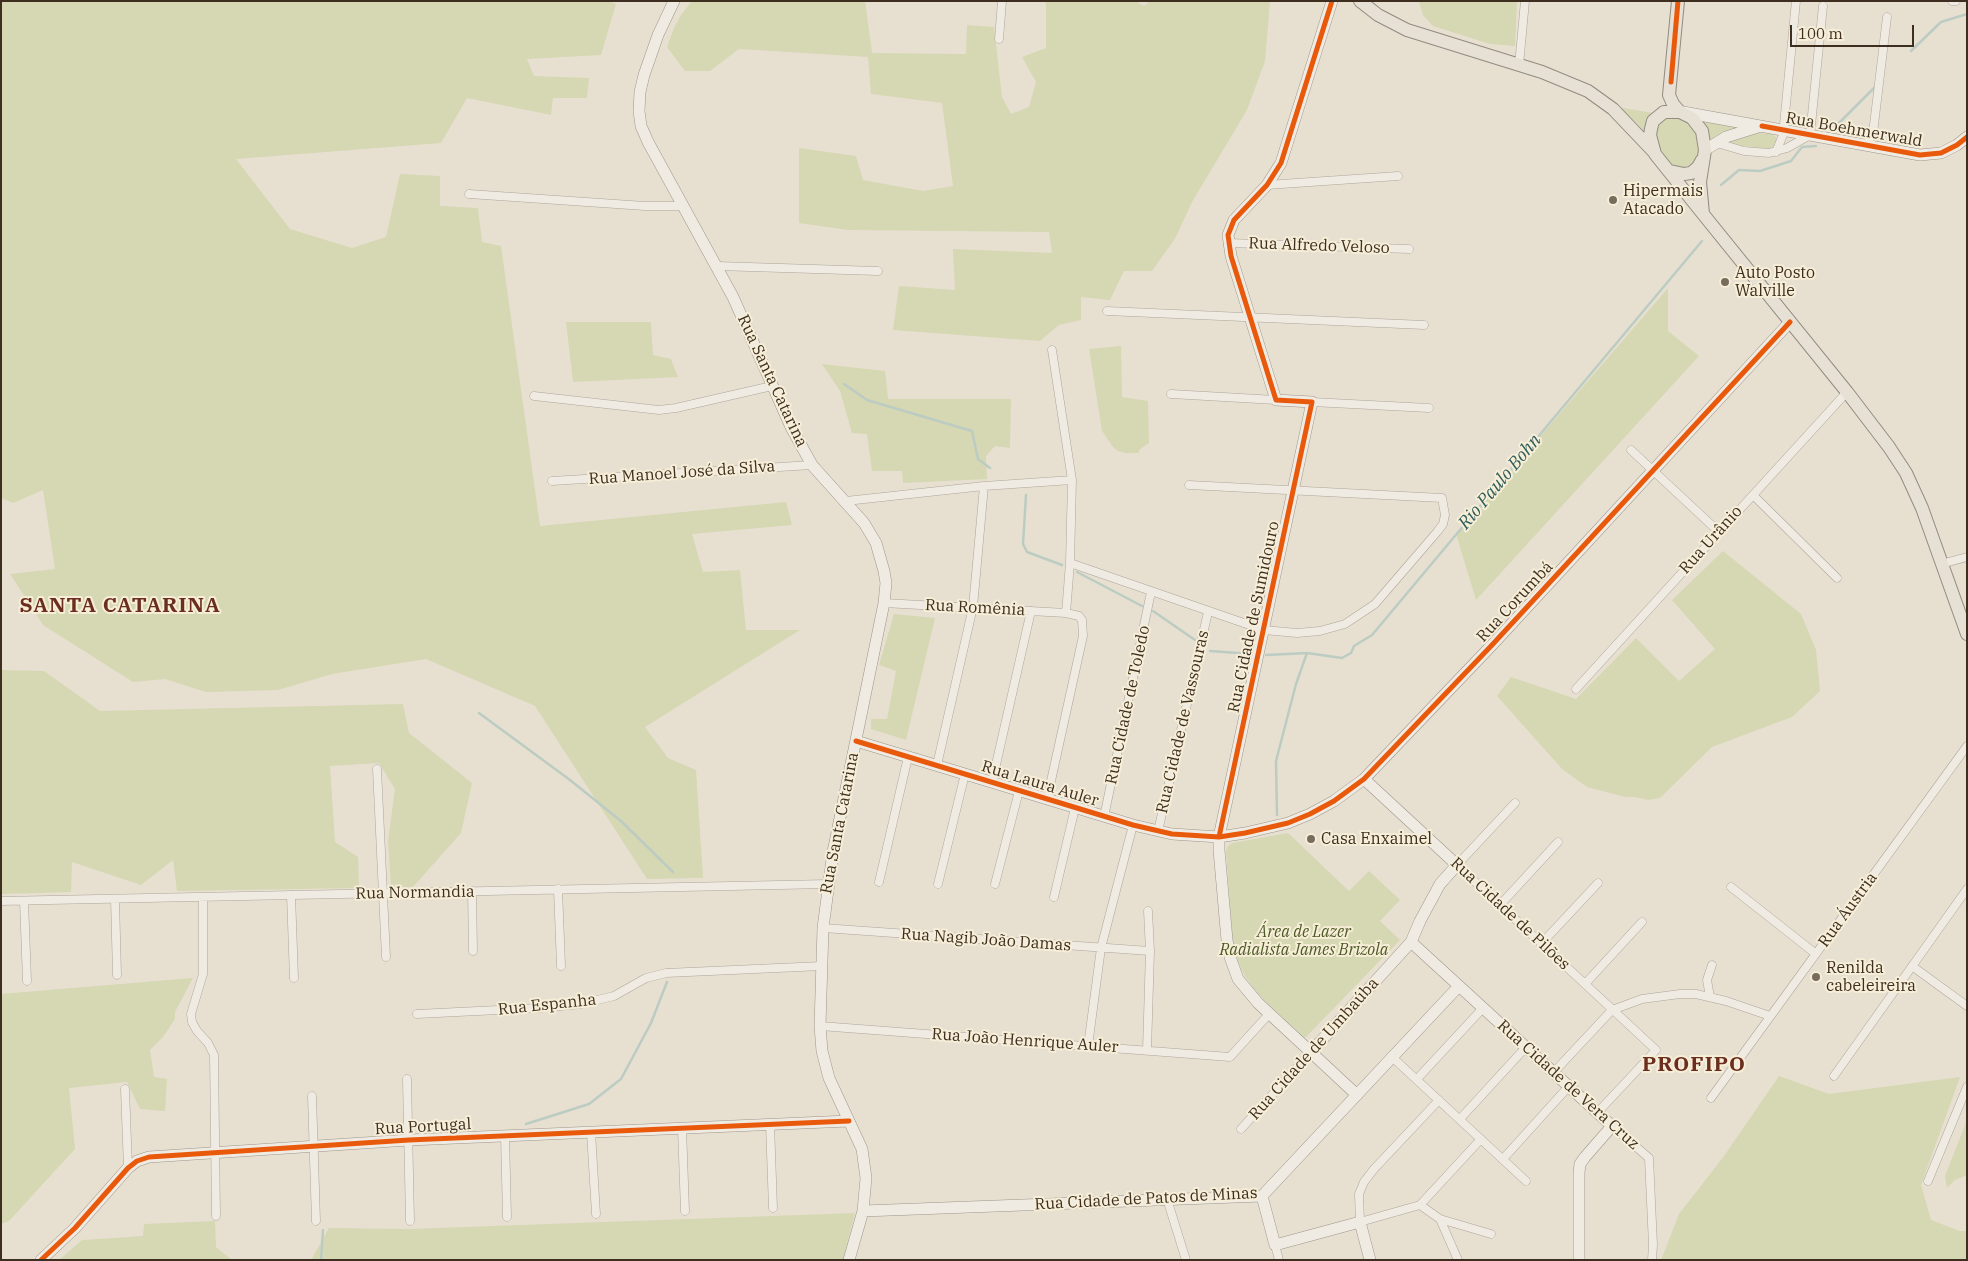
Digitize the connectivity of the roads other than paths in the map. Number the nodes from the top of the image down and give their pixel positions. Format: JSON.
{"nodes":[{"id":1,"x":674,"y":1,"type":"edge"},
{"id":2,"x":1002,"y":1,"type":"edge"},
{"id":3,"x":1332,"y":1,"type":"edge"},
{"id":4,"x":1360,"y":1,"type":"edge"},
{"id":5,"x":1525,"y":1,"type":"edge"},
{"id":6,"x":1678,"y":1,"type":"edge"},
{"id":7,"x":1796,"y":1,"type":"edge"},
{"id":8,"x":1823,"y":6,"type":"dead end"},
{"id":9,"x":1887,"y":18,"type":"dead end"},
{"id":10,"x":1000,"y":39,"type":"dead end"},
{"id":11,"x":1519,"y":65,"type":"junction"},
{"id":12,"x":1680,"y":112,"type":"junction"},
{"id":13,"x":1762,"y":126,"type":"junction"},
{"id":14,"x":1783,"y":130,"type":"junction"},
{"id":15,"x":1873,"y":132,"type":"junction"},
{"id":16,"x":1810,"y":134,"type":"junction"},
{"id":17,"x":1967,"y":137,"type":"edge"},
{"id":18,"x":1717,"y":142,"type":"junction"},
{"id":19,"x":1866,"y":146,"type":"junction"},
{"id":20,"x":1878,"y":148,"type":"junction"},
{"id":21,"x":1776,"y":152,"type":"junction"},
{"id":22,"x":1656,"y":154,"type":"junction"},
{"id":23,"x":1704,"y":154,"type":"junction"},
{"id":24,"x":1670,"y":171,"type":"junction"},
{"id":25,"x":1398,"y":176,"type":"dead end"},
{"id":26,"x":1268,"y":185,"type":"junction"},
{"id":27,"x":470,"y":194,"type":"dead end"},
{"id":28,"x":684,"y":206,"type":"junction"},
{"id":29,"x":1703,"y":214,"type":"junction"},
{"id":30,"x":1228,"y":243,"type":"junction"},
{"id":31,"x":1409,"y":249,"type":"dead end"},
{"id":32,"x":717,"y":266,"type":"junction"},
{"id":33,"x":878,"y":271,"type":"dead end"},
{"id":34,"x":1107,"y":311,"type":"dead end"},
{"id":35,"x":1251,"y":318,"type":"junction"},
{"id":36,"x":1790,"y":322,"type":"junction"},
{"id":37,"x":1424,"y":325,"type":"dead end"},
{"id":38,"x":1052,"y":350,"type":"dead end"},
{"id":39,"x":772,"y":386,"type":"junction"},
{"id":40,"x":1847,"y":392,"type":"junction"},
{"id":41,"x":1171,"y":394,"type":"dead end"},
{"id":42,"x":534,"y":396,"type":"dead end"},
{"id":43,"x":1276,"y":400,"type":"junction"},
{"id":44,"x":1312,"y":402,"type":"junction"},
{"id":45,"x":1429,"y":408,"type":"dead end"},
{"id":46,"x":1630,"y":450,"type":"dead end"},
{"id":47,"x":812,"y":465,"type":"junction"},
{"id":48,"x":1654,"y":471,"type":"junction"},
{"id":49,"x":1072,"y":480,"type":"junction"},
{"id":50,"x":552,"y":481,"type":"dead end"},
{"id":51,"x":1189,"y":485,"type":"dead end"},
{"id":52,"x":984,"y":486,"type":"junction"},
{"id":53,"x":1294,"y":490,"type":"junction"},
{"id":54,"x":1753,"y":495,"type":"junction"},
{"id":55,"x":846,"y":501,"type":"junction"},
{"id":56,"x":1719,"y":532,"type":"junction"},
{"id":57,"x":1967,"y":557,"type":"edge"},
{"id":58,"x":1070,"y":562,"type":"junction"},
{"id":59,"x":1941,"y":564,"type":"junction"},
{"id":60,"x":1837,"y":578,"type":"dead end"},
{"id":61,"x":1151,"y":592,"type":"junction"},
{"id":62,"x":884,"y":603,"type":"junction"},
{"id":63,"x":974,"y":608,"type":"junction"},
{"id":64,"x":1031,"y":611,"type":"junction"},
{"id":65,"x":1208,"y":612,"type":"junction"},
{"id":66,"x":1066,"y":613,"type":"junction"},
{"id":67,"x":1264,"y":630,"type":"junction"},
{"id":68,"x":1967,"y":634,"type":"edge"},
{"id":69,"x":1576,"y":689,"type":"dead end"},
{"id":70,"x":856,"y":741,"type":"junction"},
{"id":71,"x":1967,"y":746,"type":"edge"},
{"id":72,"x":908,"y":756,"type":"junction"},
{"id":73,"x":937,"y":765,"type":"junction"},
{"id":74,"x":378,"y":769,"type":"dead end"},
{"id":75,"x":965,"y":774,"type":"junction"},
{"id":76,"x":1364,"y":779,"type":"junction"},
{"id":77,"x":992,"y":782,"type":"junction"},
{"id":78,"x":1019,"y":791,"type":"junction"},
{"id":79,"x":1047,"y":799,"type":"junction"},
{"id":80,"x":1515,"y":803,"type":"dead end"},
{"id":81,"x":1076,"y":808,"type":"junction"},
{"id":82,"x":1104,"y":817,"type":"junction"},
{"id":83,"x":1133,"y":825,"type":"junction"},
{"id":84,"x":1158,"y":832,"type":"junction"},
{"id":85,"x":1219,"y":836,"type":"junction"},
{"id":86,"x":1558,"y":842,"type":"dead end"},
{"id":87,"x":1457,"y":866,"type":"junction"},
{"id":88,"x":879,"y":882,"type":"dead end"},
{"id":89,"x":1598,"y":883,"type":"dead end"},
{"id":90,"x":828,"y":884,"type":"junction"},
{"id":91,"x":938,"y":884,"type":"dead end"},
{"id":92,"x":995,"y":884,"type":"dead end"},
{"id":93,"x":1731,"y":887,"type":"dead end"},
{"id":94,"x":1967,"y":889,"type":"edge"},
{"id":95,"x":558,"y":890,"type":"junction"},
{"id":96,"x":472,"y":891,"type":"junction"},
{"id":97,"x":383,"y":893,"type":"junction"},
{"id":98,"x":291,"y":895,"type":"junction"},
{"id":99,"x":203,"y":897,"type":"junction"},
{"id":100,"x":1054,"y":897,"type":"dead end"},
{"id":101,"x":115,"y":899,"type":"junction"},
{"id":102,"x":1,"y":901,"type":"edge"},
{"id":103,"x":24,"y":901,"type":"junction"},
{"id":104,"x":1500,"y":905,"type":"junction"},
{"id":105,"x":1148,"y":911,"type":"dead end"},
{"id":106,"x":1642,"y":922,"type":"dead end"},
{"id":107,"x":823,"y":928,"type":"junction"},
{"id":108,"x":1412,"y":942,"type":"junction"},
{"id":109,"x":1542,"y":944,"type":"junction"},
{"id":110,"x":1101,"y":948,"type":"junction"},
{"id":111,"x":473,"y":951,"type":"dead end"},
{"id":112,"x":1150,"y":951,"type":"junction"},
{"id":113,"x":1816,"y":954,"type":"junction"},
{"id":114,"x":386,"y":956,"type":"dead end"},
{"id":115,"x":1712,"y":965,"type":"dead end"},
{"id":116,"x":561,"y":966,"type":"dead end"},
{"id":117,"x":822,"y":966,"type":"junction"},
{"id":118,"x":1912,"y":966,"type":"junction"},
{"id":119,"x":117,"y":975,"type":"dead end"},
{"id":120,"x":294,"y":978,"type":"dead end"},
{"id":121,"x":26,"y":981,"type":"dead end"},
{"id":122,"x":1585,"y":984,"type":"junction"},
{"id":123,"x":1459,"y":986,"type":"junction"},
{"id":124,"x":1710,"y":997,"type":"junction"},
{"id":125,"x":1967,"y":1006,"type":"edge"},
{"id":126,"x":1483,"y":1008,"type":"junction"},
{"id":127,"x":1612,"y":1010,"type":"junction"},
{"id":128,"x":416,"y":1014,"type":"dead end"},
{"id":129,"x":1270,"y":1014,"type":"junction"},
{"id":130,"x":1770,"y":1016,"type":"junction"},
{"id":131,"x":820,"y":1026,"type":"junction"},
{"id":132,"x":1088,"y":1046,"type":"junction"},
{"id":133,"x":1526,"y":1047,"type":"junction"},
{"id":134,"x":1147,"y":1050,"type":"junction"},
{"id":135,"x":1311,"y":1052,"type":"junction"},
{"id":136,"x":1392,"y":1057,"type":"junction"},
{"id":137,"x":1554,"y":1072,"type":"junction"},
{"id":138,"x":1834,"y":1076,"type":"dead end"},
{"id":139,"x":407,"y":1079,"type":"dead end"},
{"id":140,"x":1417,"y":1080,"type":"junction"},
{"id":141,"x":1569,"y":1086,"type":"junction"},
{"id":142,"x":1967,"y":1087,"type":"edge"},
{"id":143,"x":125,"y":1089,"type":"dead end"},
{"id":144,"x":1357,"y":1095,"type":"junction"},
{"id":145,"x":312,"y":1096,"type":"dead end"},
{"id":146,"x":1711,"y":1098,"type":"dead end"},
{"id":147,"x":1439,"y":1100,"type":"junction"},
{"id":148,"x":1598,"y":1112,"type":"junction"},
{"id":149,"x":1460,"y":1119,"type":"junction"},
{"id":150,"x":849,"y":1121,"type":"junction"},
{"id":151,"x":770,"y":1124,"type":"junction"},
{"id":152,"x":1612,"y":1126,"type":"junction"},
{"id":153,"x":682,"y":1128,"type":"junction"},
{"id":154,"x":1240,"y":1129,"type":"dead end"},
{"id":155,"x":591,"y":1132,"type":"junction"},
{"id":156,"x":505,"y":1136,"type":"junction"},
{"id":157,"x":1481,"y":1139,"type":"junction"},
{"id":158,"x":409,"y":1140,"type":"junction"},
{"id":159,"x":313,"y":1145,"type":"junction"},
{"id":160,"x":215,"y":1151,"type":"junction"},
{"id":161,"x":1503,"y":1159,"type":"junction"},
{"id":162,"x":128,"y":1168,"type":"junction"},
{"id":163,"x":1526,"y":1181,"type":"dead end"},
{"id":164,"x":1928,"y":1181,"type":"dead end"},
{"id":165,"x":1262,"y":1196,"type":"junction"},
{"id":166,"x":1167,"y":1199,"type":"junction"},
{"id":167,"x":1420,"y":1205,"type":"junction"},
{"id":168,"x":773,"y":1208,"type":"dead end"},
{"id":169,"x":685,"y":1211,"type":"dead end"},
{"id":170,"x":863,"y":1211,"type":"junction"},
{"id":171,"x":596,"y":1214,"type":"dead end"},
{"id":172,"x":216,"y":1216,"type":"dead end"},
{"id":173,"x":507,"y":1217,"type":"dead end"},
{"id":174,"x":1440,"y":1219,"type":"junction"},
{"id":175,"x":410,"y":1221,"type":"dead end"},
{"id":176,"x":316,"y":1222,"type":"dead end"},
{"id":177,"x":1360,"y":1222,"type":"junction"},
{"id":178,"x":1491,"y":1234,"type":"dead end"},
{"id":179,"x":1275,"y":1245,"type":"junction"},
{"id":180,"x":41,"y":1260,"type":"edge"},
{"id":181,"x":848,"y":1260,"type":"edge"},
{"id":182,"x":1186,"y":1260,"type":"edge"},
{"id":183,"x":1279,"y":1260,"type":"edge"},
{"id":184,"x":1370,"y":1260,"type":"edge"},
{"id":185,"x":1458,"y":1260,"type":"edge"},
{"id":186,"x":1580,"y":1260,"type":"edge"},
{"id":187,"x":1652,"y":1260,"type":"edge"}],
"edges":[{"from":1,"to":28,"type":"street","name":"Rua Santa Catarina"},
{"from":2,"to":10,"type":"street"},
{"from":3,"to":26,"type":"street"},
{"from":4,"to":11,"type":"main road"},
{"from":5,"to":11,"type":"street"},
{"from":6,"to":12,"type":"main road"},
{"from":7,"to":14,"type":"street"},
{"from":8,"to":16,"type":"street"},
{"from":9,"to":15,"type":"street"},
{"from":11,"to":22,"type":"main road"},
{"from":12,"to":13,"type":"street","name":"Rua Boehmerwald"},
{"from":12,"to":22,"type":"main road"},
{"from":12,"to":23,"type":"main road"},
{"from":13,"to":14,"type":"street","name":"Rua Boehmerwald"},
{"from":13,"to":18,"type":"street","name":"Rua Boehmerwald"},
{"from":14,"to":16,"type":"street","name":"Rua Boehmerwald"},
{"from":14,"to":21,"type":"street"},
{"from":15,"to":19,"type":"street"},
{"from":15,"to":20,"type":"street"},
{"from":16,"to":19,"type":"street","name":"Rua Boehmerwald"},
{"from":16,"to":21,"type":"street"},
{"from":17,"to":20,"type":"street","name":"Rua Boehmerwald"},
{"from":18,"to":21,"type":"street"},
{"from":18,"to":23,"type":"street","name":"Rua Boehmerwald"},
{"from":19,"to":20,"type":"street","name":"Rua Boehmerwald"},
{"from":22,"to":24,"type":"main road"},
{"from":23,"to":24,"type":"main road"},
{"from":23,"to":29,"type":"main road"},
{"from":24,"to":29,"type":"main road"},
{"from":25,"to":26,"type":"street"},
{"from":26,"to":30,"type":"street"},
{"from":27,"to":28,"type":"street"},
{"from":28,"to":32,"type":"street","name":"Rua Santa Catarina"},
{"from":29,"to":36,"type":"main road"},
{"from":30,"to":31,"type":"street","name":"Rua Alfredo Veloso"},
{"from":30,"to":35,"type":"street"},
{"from":32,"to":33,"type":"street"},
{"from":32,"to":39,"type":"street","name":"Rua Santa Catarina"},
{"from":34,"to":35,"type":"street"},
{"from":35,"to":37,"type":"street"},
{"from":35,"to":43,"type":"street"},
{"from":36,"to":40,"type":"main road"},
{"from":36,"to":48,"type":"street","name":"Rua Corumbá"},
{"from":38,"to":49,"type":"street"},
{"from":39,"to":42,"type":"street"},
{"from":39,"to":47,"type":"street","name":"Rua Santa Catarina"},
{"from":40,"to":54,"type":"street","name":"Rua Urânio"},
{"from":40,"to":59,"type":"main road"},
{"from":41,"to":43,"type":"street"},
{"from":43,"to":44,"type":"street"},
{"from":44,"to":45,"type":"street"},
{"from":44,"to":53,"type":"street","name":"Rua Cidade de Sumidouro"},
{"from":46,"to":48,"type":"street"},
{"from":47,"to":50,"type":"street","name":"Rua Manoel José da Silva"},
{"from":47,"to":55,"type":"street","name":"Rua Santa Catarina"},
{"from":48,"to":56,"type":"street"},
{"from":48,"to":76,"type":"street","name":"Rua Corumbá"},
{"from":49,"to":52,"type":"street"},
{"from":49,"to":58,"type":"street"},
{"from":51,"to":53,"type":"street"},
{"from":52,"to":55,"type":"street"},
{"from":52,"to":63,"type":"street"},
{"from":53,"to":67,"type":"street","name":"Rua Cidade de Sumidouro"},
{"from":53,"to":67,"type":"street"},
{"from":54,"to":56,"type":"street","name":"Rua Urânio"},
{"from":54,"to":60,"type":"street"},
{"from":55,"to":62,"type":"street","name":"Rua Santa Catarina"},
{"from":56,"to":69,"type":"street","name":"Rua Urânio"},
{"from":57,"to":59,"type":"street"},
{"from":58,"to":61,"type":"street"},
{"from":58,"to":66,"type":"street"},
{"from":59,"to":68,"type":"main road"},
{"from":61,"to":65,"type":"street"},
{"from":61,"to":82,"type":"street","name":"Rua Cidade de Toledo"},
{"from":62,"to":63,"type":"street","name":"Rua Romênia"},
{"from":62,"to":70,"type":"street","name":"Rua Santa Catarina"},
{"from":63,"to":64,"type":"street","name":"Rua Romênia"},
{"from":63,"to":73,"type":"street"},
{"from":64,"to":66,"type":"street","name":"Rua Romênia"},
{"from":64,"to":77,"type":"street"},
{"from":65,"to":67,"type":"street"},
{"from":65,"to":84,"type":"street","name":"Rua Cidade de Vassouras"},
{"from":66,"to":79,"type":"street"},
{"from":67,"to":85,"type":"street","name":"Rua Cidade de Sumidouro"},
{"from":70,"to":72,"type":"street","name":"Rua Laura Auler"},
{"from":70,"to":90,"type":"street","name":"Rua Santa Catarina"},
{"from":71,"to":113,"type":"street","name":"Rua Áustria"},
{"from":72,"to":73,"type":"street","name":"Rua Laura Auler"},
{"from":72,"to":88,"type":"street"},
{"from":73,"to":75,"type":"street","name":"Rua Laura Auler"},
{"from":74,"to":97,"type":"street"},
{"from":75,"to":77,"type":"street","name":"Rua Laura Auler"},
{"from":75,"to":91,"type":"street"},
{"from":76,"to":85,"type":"street","name":"Rua Corumbá"},
{"from":76,"to":87,"type":"street","name":"Rua Cidade de Pilões"},
{"from":77,"to":78,"type":"street","name":"Rua Laura Auler"},
{"from":78,"to":79,"type":"street","name":"Rua Laura Auler"},
{"from":78,"to":92,"type":"street"},
{"from":79,"to":81,"type":"street","name":"Rua Laura Auler"},
{"from":80,"to":87,"type":"street","name":"Rua Cidade de Umbaúba"},
{"from":81,"to":82,"type":"street","name":"Rua Laura Auler"},
{"from":81,"to":100,"type":"street"},
{"from":82,"to":83,"type":"street","name":"Rua Laura Auler"},
{"from":83,"to":84,"type":"street","name":"Rua Laura Auler"},
{"from":83,"to":110,"type":"street"},
{"from":84,"to":85,"type":"street","name":"Rua Laura Auler"},
{"from":85,"to":129,"type":"street","name":"Rua Cidade de Sumidouro"},
{"from":86,"to":104,"type":"street"},
{"from":87,"to":104,"type":"street","name":"Rua Cidade de Pilões"},
{"from":87,"to":108,"type":"street","name":"Rua Cidade de Umbaúba"},
{"from":89,"to":109,"type":"street"},
{"from":90,"to":95,"type":"street","name":"Rua Normandia"},
{"from":90,"to":107,"type":"street","name":"Rua Santa Catarina"},
{"from":93,"to":113,"type":"street"},
{"from":94,"to":118,"type":"street"},
{"from":95,"to":96,"type":"street","name":"Rua Normandia"},
{"from":95,"to":116,"type":"street"},
{"from":96,"to":97,"type":"street","name":"Rua Normandia"},
{"from":96,"to":111,"type":"street"},
{"from":97,"to":98,"type":"street","name":"Rua Normandia"},
{"from":97,"to":114,"type":"street"},
{"from":98,"to":99,"type":"street","name":"Rua Normandia"},
{"from":98,"to":120,"type":"street"},
{"from":99,"to":101,"type":"street","name":"Rua Normandia"},
{"from":99,"to":160,"type":"street"},
{"from":101,"to":103,"type":"street","name":"Rua Normandia"},
{"from":101,"to":119,"type":"street"},
{"from":102,"to":103,"type":"street","name":"Rua Normandia"},
{"from":103,"to":121,"type":"street"},
{"from":104,"to":109,"type":"street","name":"Rua Cidade de Pilões"},
{"from":105,"to":112,"type":"street"},
{"from":106,"to":122,"type":"street"},
{"from":107,"to":110,"type":"street","name":"Rua Nagib João Damas"},
{"from":107,"to":117,"type":"street","name":"Rua Santa Catarina"},
{"from":108,"to":123,"type":"street","name":"Rua Cidade de Vera Cruz"},
{"from":108,"to":135,"type":"street","name":"Rua Cidade de Umbaúba"},
{"from":109,"to":122,"type":"street","name":"Rua Cidade de Pilões"},
{"from":110,"to":112,"type":"street","name":"Rua Nagib João Damas"},
{"from":110,"to":132,"type":"street"},
{"from":112,"to":134,"type":"street"},
{"from":113,"to":130,"type":"street","name":"Rua Áustria"},
{"from":115,"to":124,"type":"street"},
{"from":117,"to":128,"type":"street","name":"Rua Espanha"},
{"from":117,"to":131,"type":"street","name":"Rua Santa Catarina"},
{"from":118,"to":125,"type":"street"},
{"from":118,"to":138,"type":"street"},
{"from":122,"to":127,"type":"street","name":"Rua Cidade de Pilões"},
{"from":123,"to":126,"type":"street","name":"Rua Cidade de Vera Cruz"},
{"from":123,"to":136,"type":"street","name":"Rua Cidade de Patos de Minas"},
{"from":124,"to":127,"type":"street"},
{"from":124,"to":130,"type":"street"},
{"from":126,"to":133,"type":"street","name":"Rua Cidade de Vera Cruz"},
{"from":126,"to":140,"type":"street"},
{"from":127,"to":137,"type":"street"},
{"from":127,"to":148,"type":"street","name":"Rua Cidade de Pilões"},
{"from":129,"to":134,"type":"street","name":"Rua João Henrique Auler"},
{"from":129,"to":135,"type":"street","name":"Rua Cidade de Sumidouro"},
{"from":130,"to":146,"type":"street","name":"Rua Áustria"},
{"from":131,"to":132,"type":"street","name":"Rua João Henrique Auler"},
{"from":131,"to":150,"type":"street","name":"Rua Santa Catarina"},
{"from":132,"to":134,"type":"street","name":"Rua João Henrique Auler"},
{"from":133,"to":137,"type":"street","name":"Rua Cidade de Vera Cruz"},
{"from":133,"to":149,"type":"street"},
{"from":135,"to":144,"type":"street","name":"Rua Cidade de Sumidouro"},
{"from":135,"to":154,"type":"street","name":"Rua Cidade de Umbaúba"},
{"from":136,"to":140,"type":"street"},
{"from":136,"to":144,"type":"street","name":"Rua Cidade de Patos de Minas"},
{"from":137,"to":141,"type":"street","name":"Rua Cidade de Vera Cruz"},
{"from":139,"to":158,"type":"street"},
{"from":140,"to":147,"type":"street"},
{"from":141,"to":148,"type":"street","name":"Rua Cidade de Vera Cruz"},
{"from":141,"to":161,"type":"street"},
{"from":142,"to":164,"type":"street"},
{"from":143,"to":162,"type":"street"},
{"from":144,"to":165,"type":"street","name":"Rua Cidade de Patos de Minas"},
{"from":145,"to":159,"type":"street"},
{"from":147,"to":149,"type":"street"},
{"from":147,"to":177,"type":"street"},
{"from":148,"to":152,"type":"street","name":"Rua Cidade de Vera Cruz"},
{"from":149,"to":157,"type":"street"},
{"from":150,"to":151,"type":"street","name":"Rua Portugal"},
{"from":150,"to":170,"type":"street","name":"Rua Santa Catarina"},
{"from":151,"to":153,"type":"street","name":"Rua Portugal"},
{"from":151,"to":168,"type":"street"},
{"from":152,"to":186,"type":"street"},
{"from":152,"to":187,"type":"street","name":"Rua Cidade de Vera Cruz"},
{"from":153,"to":155,"type":"street","name":"Rua Portugal"},
{"from":153,"to":169,"type":"street"},
{"from":155,"to":156,"type":"street","name":"Rua Portugal"},
{"from":155,"to":171,"type":"street"},
{"from":156,"to":158,"type":"street","name":"Rua Portugal"},
{"from":156,"to":173,"type":"street"},
{"from":157,"to":161,"type":"street"},
{"from":157,"to":167,"type":"street"},
{"from":158,"to":159,"type":"street","name":"Rua Portugal"},
{"from":158,"to":175,"type":"street"},
{"from":159,"to":160,"type":"street","name":"Rua Portugal"},
{"from":159,"to":176,"type":"street"},
{"from":160,"to":162,"type":"street","name":"Rua Portugal"},
{"from":160,"to":172,"type":"street"},
{"from":161,"to":163,"type":"street"},
{"from":162,"to":180,"type":"street","name":"Rua Portugal"},
{"from":165,"to":166,"type":"street","name":"Rua Cidade de Patos de Minas"},
{"from":165,"to":179,"type":"street"},
{"from":166,"to":170,"type":"street","name":"Rua Cidade de Patos de Minas"},
{"from":166,"to":182,"type":"street"},
{"from":167,"to":174,"type":"street"},
{"from":167,"to":177,"type":"street"},
{"from":170,"to":181,"type":"street","name":"Rua Santa Catarina"},
{"from":174,"to":178,"type":"street"},
{"from":174,"to":185,"type":"street"},
{"from":177,"to":179,"type":"street"},
{"from":177,"to":184,"type":"street"},
{"from":179,"to":183,"type":"street"}]}
